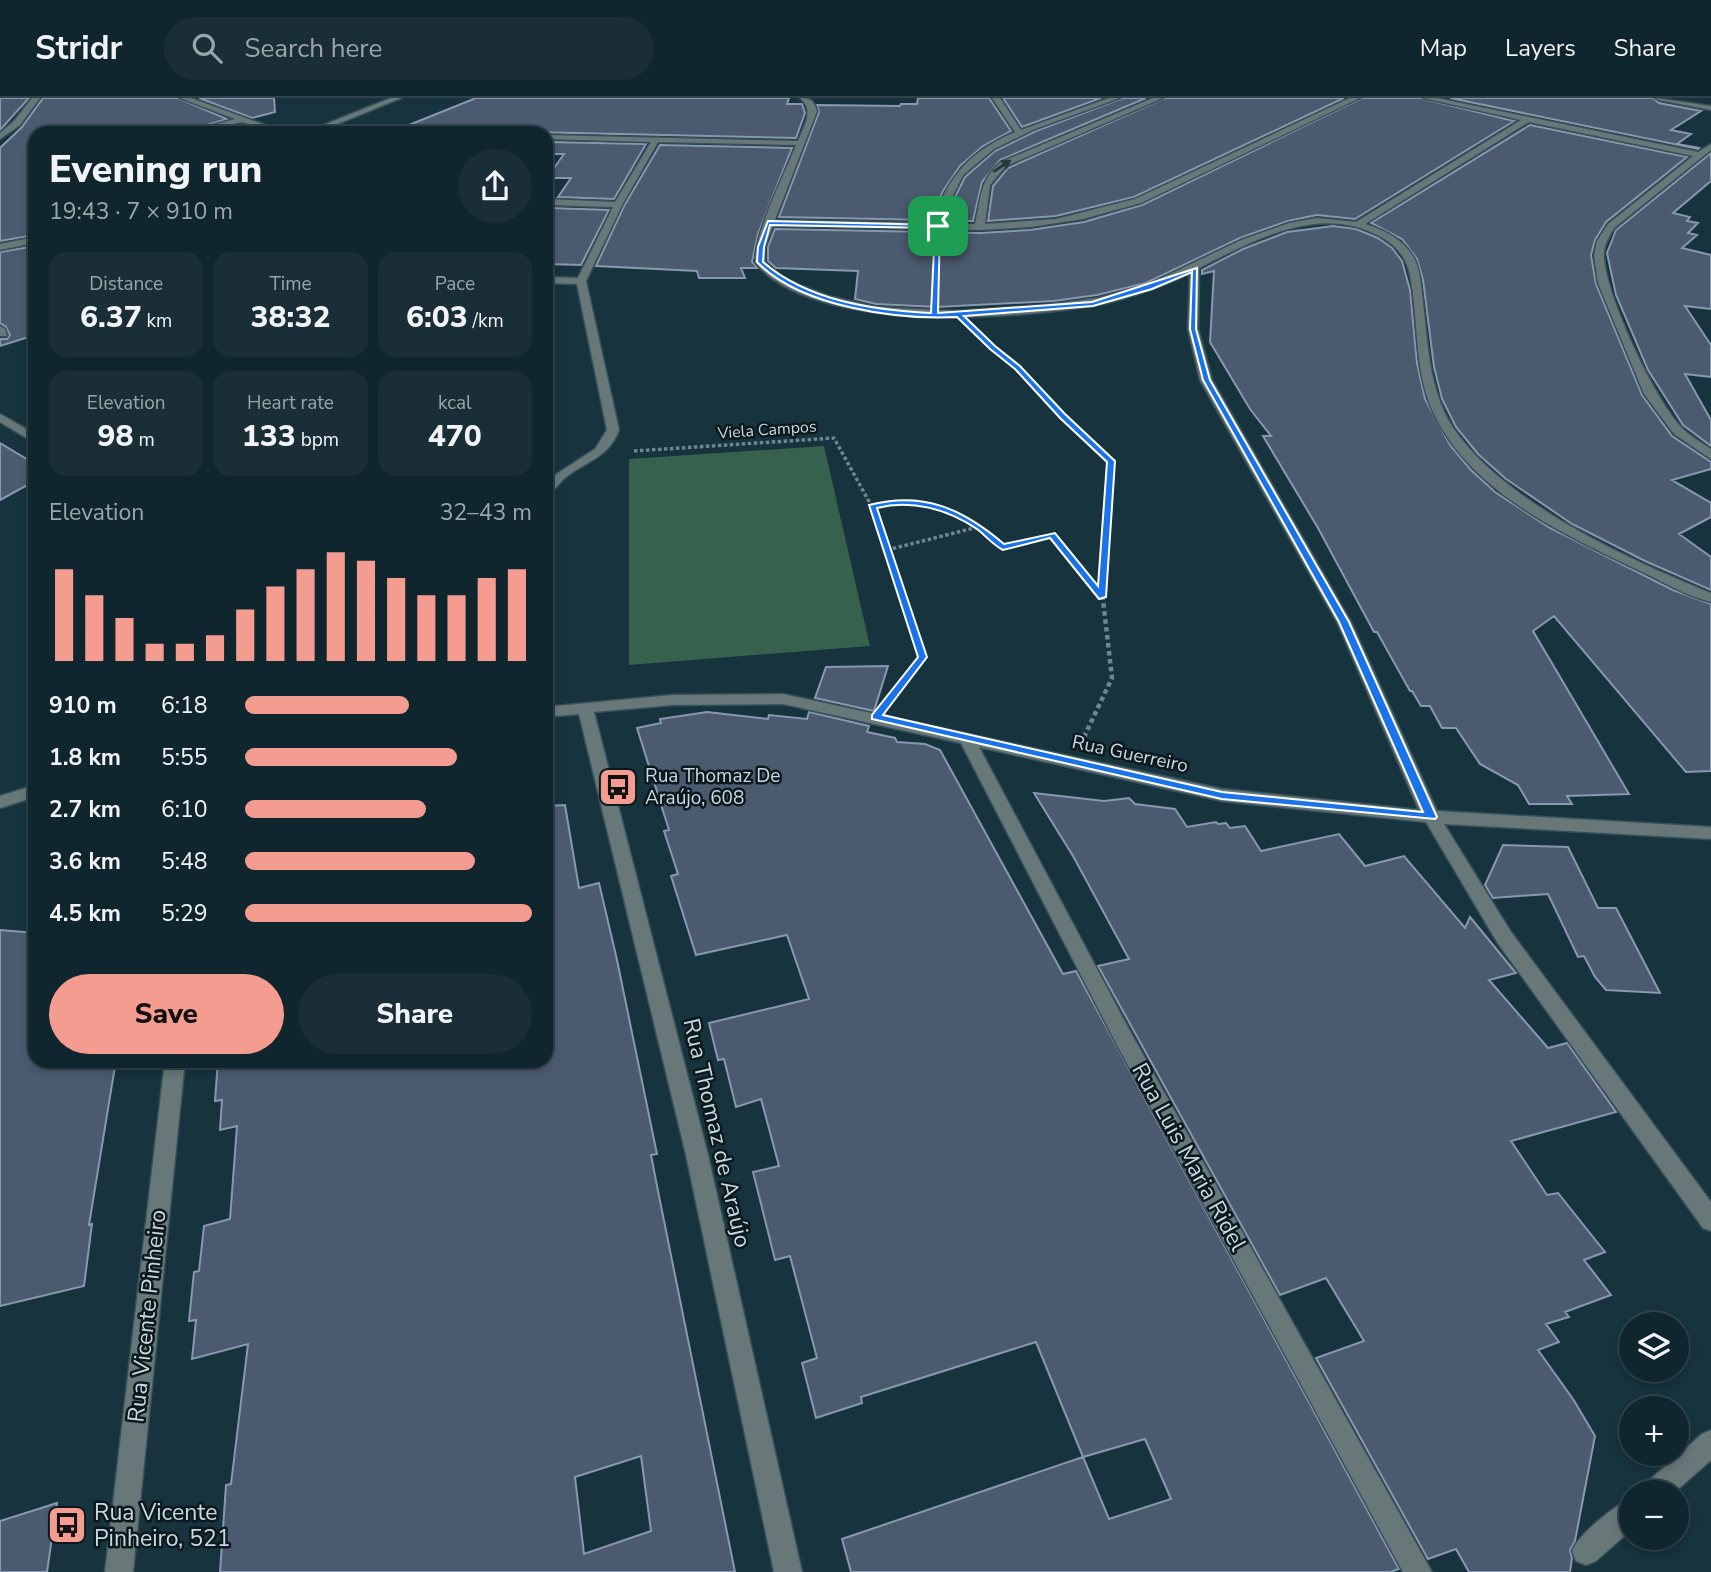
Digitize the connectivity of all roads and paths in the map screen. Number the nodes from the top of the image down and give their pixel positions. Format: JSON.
{"nodes":[{"id":1,"x":36,"y":98,"type":"edge"},
{"id":2,"x":184,"y":98,"type":"edge"},
{"id":3,"x":397,"y":98,"type":"edge"},
{"id":4,"x":804,"y":98,"type":"edge"},
{"id":5,"x":996,"y":98,"type":"edge"},
{"id":6,"x":1116,"y":98,"type":"edge"},
{"id":7,"x":1160,"y":98,"type":"edge"},
{"id":8,"x":1356,"y":98,"type":"edge"},
{"id":9,"x":1427,"y":98,"type":"edge"},
{"id":10,"x":1658,"y":98,"type":"edge"},
{"id":11,"x":1711,"y":108,"type":"edge"},
{"id":12,"x":240,"y":120,"type":"junction"},
{"id":13,"x":1526,"y":120,"type":"junction"},
{"id":14,"x":216,"y":126,"type":"edge"},
{"id":15,"x":251,"y":126,"type":"edge"},
{"id":16,"x":325,"y":126,"type":"edge"},
{"id":17,"x":1020,"y":134,"type":"junction"},
{"id":18,"x":0,"y":137,"type":"edge"},
{"id":19,"x":553,"y":137,"type":"edge"},
{"id":20,"x":656,"y":139,"type":"junction"},
{"id":21,"x":802,"y":143,"type":"junction"},
{"id":22,"x":1711,"y":146,"type":"edge"},
{"id":23,"x":1699,"y":155,"type":"junction"},
{"id":24,"x":553,"y":202,"type":"edge"},
{"id":25,"x":618,"y":205,"type":"junction"},
{"id":26,"x":768,"y":223,"type":"junction"},
{"id":27,"x":1358,"y":224,"type":"junction"},
{"id":28,"x":936,"y":226,"type":"junction"},
{"id":29,"x":980,"y":227,"type":"junction"},
{"id":30,"x":28,"y":241,"type":"edge"},
{"id":31,"x":0,"y":247,"type":"edge"},
{"id":32,"x":1195,"y":269,"type":"junction"},
{"id":33,"x":553,"y":280,"type":"edge"},
{"id":34,"x":581,"y":281,"type":"junction"},
{"id":35,"x":958,"y":314,"type":"junction"},
{"id":36,"x":934,"y":315,"type":"junction"},
{"id":37,"x":0,"y":417,"type":"edge"},
{"id":38,"x":0,"y":435,"type":"edge"},
{"id":39,"x":28,"y":435,"type":"edge"},
{"id":40,"x":28,"y":436,"type":"edge"},
{"id":41,"x":599,"y":453,"type":"junction"},
{"id":42,"x":1711,"y":455,"type":"edge"},
{"id":43,"x":553,"y":484,"type":"edge"},
{"id":44,"x":872,"y":507,"type":"junction"},
{"id":45,"x":979,"y":527,"type":"junction"},
{"id":46,"x":887,"y":550,"type":"junction"},
{"id":47,"x":1102,"y":597,"type":"junction"},
{"id":48,"x":1711,"y":598,"type":"edge"},
{"id":49,"x":585,"y":707,"type":"junction"},
{"id":50,"x":553,"y":711,"type":"edge"},
{"id":51,"x":876,"y":717,"type":"junction"},
{"id":52,"x":967,"y":739,"type":"junction"},
{"id":53,"x":1072,"y":763,"type":"junction"},
{"id":54,"x":28,"y":793,"type":"edge"},
{"id":55,"x":0,"y":802,"type":"edge"},
{"id":56,"x":1431,"y":817,"type":"junction"},
{"id":57,"x":1711,"y":833,"type":"edge"},
{"id":58,"x":175,"y":1068,"type":"edge"},
{"id":59,"x":1711,"y":1220,"type":"edge"},
{"id":60,"x":1711,"y":1443,"type":"edge"},
{"id":61,"x":1669,"y":1480,"type":"edge"},
{"id":62,"x":1619,"y":1522,"type":"edge"},
{"id":63,"x":1586,"y":1551,"type":"dead end"},
{"id":64,"x":119,"y":1572,"type":"edge"},
{"id":65,"x":788,"y":1572,"type":"edge"},
{"id":66,"x":1418,"y":1572,"type":"edge"}],
"edges":[{"from":1,"to":18,"type":"street"},
{"from":2,"to":12,"type":"street"},
{"from":3,"to":16,"type":"street"},
{"from":4,"to":21,"type":"street"},
{"from":5,"to":17,"type":"street"},
{"from":6,"to":17,"type":"street"},
{"from":29,"to":7,"type":"street","one_way":true},
{"from":8,"to":29,"type":"street"},
{"from":9,"to":13,"type":"street"},
{"from":10,"to":11,"type":"street"},
{"from":12,"to":14,"type":"street"},
{"from":12,"to":15,"type":"street"},
{"from":13,"to":23,"type":"street"},
{"from":13,"to":27,"type":"street"},
{"from":17,"to":28,"type":"street"},
{"from":19,"to":20,"type":"street"},
{"from":20,"to":21,"type":"street"},
{"from":20,"to":25,"type":"street"},
{"from":21,"to":26,"type":"street"},
{"from":22,"to":23,"type":"street"},
{"from":23,"to":42,"type":"street"},
{"from":24,"to":25,"type":"street"},
{"from":25,"to":34,"type":"street"},
{"from":26,"to":28,"type":"street"},
{"from":26,"to":36,"type":"street"},
{"from":27,"to":32,"type":"street"},
{"from":27,"to":48,"type":"street"},
{"from":28,"to":29,"type":"street"},
{"from":28,"to":36,"type":"path"},
{"from":30,"to":31,"type":"street"},
{"from":32,"to":35,"type":"street"},
{"from":32,"to":56,"type":"street"},
{"from":33,"to":34,"type":"street"},
{"from":34,"to":41,"type":"street"},
{"from":35,"to":36,"type":"street"},
{"from":35,"to":47,"type":"path"},
{"from":37,"to":39,"type":"street"},
{"from":38,"to":40,"type":"street"},
{"from":41,"to":43,"type":"street"},
{"from":41,"to":44,"type":"path","name":"Viela Campos"},
{"from":44,"to":45,"type":"path"},
{"from":44,"to":46,"type":"path","name":"Viela Campos"},
{"from":45,"to":46,"type":"path"},
{"from":45,"to":47,"type":"path"},
{"from":46,"to":51,"type":"path","name":"Viela Campos"},
{"from":47,"to":53,"type":"path"},
{"from":49,"to":50,"type":"street","name":"Rua Guerreiro"},
{"from":49,"to":51,"type":"street","name":"Rua Guerreiro"},
{"from":49,"to":65,"type":"street","name":"Rua Thomaz de Araújo"},
{"from":51,"to":52,"type":"street","name":"Rua Guerreiro"},
{"from":52,"to":53,"type":"street","name":"Rua Guerreiro"},
{"from":52,"to":66,"type":"street","name":"Rua Luis Maria Ridel"},
{"from":53,"to":56,"type":"street","name":"Rua Guerreiro"},
{"from":54,"to":55,"type":"street"},
{"from":56,"to":57,"type":"street","name":"Rua Guerreiro"},
{"from":56,"to":59,"type":"street"},
{"from":58,"to":64,"type":"street","name":"Rua Vicente Pinheiro"},
{"from":60,"to":61,"type":"street"},
{"from":62,"to":63,"type":"street"}]}
